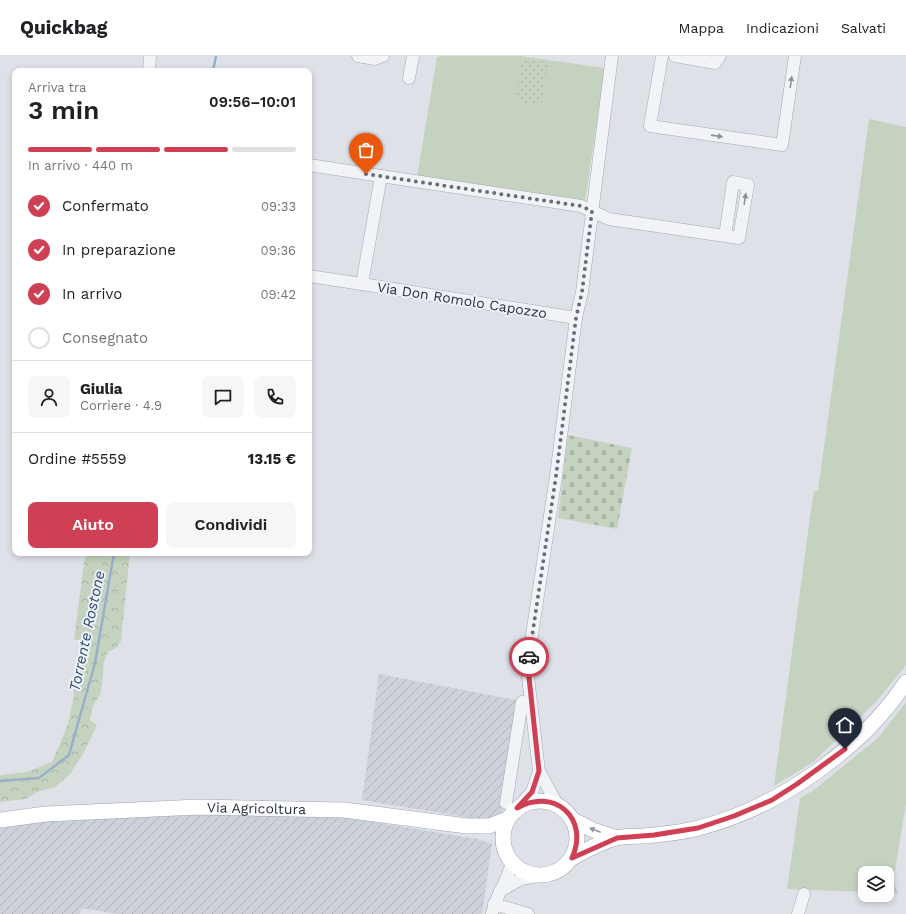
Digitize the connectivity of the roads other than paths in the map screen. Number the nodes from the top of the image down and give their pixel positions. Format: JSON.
{"nodes":[{"id":1,"x":150,"y":56,"type":"edge"},
{"id":2,"x":383,"y":56,"type":"edge"},
{"id":3,"x":413,"y":56,"type":"edge"},
{"id":4,"x":612,"y":56,"type":"edge"},
{"id":5,"x":662,"y":56,"type":"edge"},
{"id":6,"x":675,"y":56,"type":"edge"},
{"id":7,"x":720,"y":56,"type":"edge"},
{"id":8,"x":795,"y":56,"type":"edge"},
{"id":9,"x":357,"y":58,"type":"edge"},
{"id":10,"x":149,"y":68,"type":"edge"},
{"id":11,"x":409,"y":78,"type":"dead end"},
{"id":12,"x":312,"y":165,"type":"edge"},
{"id":13,"x":381,"y":176,"type":"junction"},
{"id":14,"x":592,"y":211,"type":"junction"},
{"id":15,"x":725,"y":236,"type":"junction"},
{"id":16,"x":312,"y":276,"type":"edge"},
{"id":17,"x":362,"y":284,"type":"junction"},
{"id":18,"x":576,"y":318,"type":"junction"},
{"id":19,"x":906,"y":682,"type":"edge"},
{"id":20,"x":522,"y":702,"type":"dead end"},
{"id":21,"x":515,"y":748,"type":"junction"},
{"id":22,"x":536,"y":748,"type":"junction"},
{"id":23,"x":539,"y":771,"type":"junction"},
{"id":24,"x":557,"y":804,"type":"junction"},
{"id":25,"x":511,"y":810,"type":"junction"},
{"id":26,"x":0,"y":820,"type":"edge"},
{"id":27,"x":574,"y":820,"type":"junction"},
{"id":28,"x":467,"y":826,"type":"junction"},
{"id":29,"x":617,"y":838,"type":"junction"},
{"id":30,"x":508,"y":854,"type":"junction"},
{"id":31,"x":572,"y":858,"type":"junction"},
{"id":32,"x":550,"y":874,"type":"junction"},
{"id":33,"x":499,"y":892,"type":"junction"},
{"id":34,"x":804,"y":894,"type":"dead end"},
{"id":35,"x":493,"y":909,"type":"edge"},
{"id":36,"x":528,"y":914,"type":"edge"},
{"id":37,"x":798,"y":914,"type":"edge"}],
"edges":[{"from":1,"to":10,"type":"street"},
{"from":2,"to":9,"type":"street"},
{"from":3,"to":11,"type":"street"},
{"from":4,"to":14,"type":"street"},
{"from":5,"to":8,"type":"street","one_way":true},
{"from":6,"to":7,"type":"street"},
{"from":12,"to":13,"type":"street"},
{"from":13,"to":14,"type":"street"},
{"from":13,"to":17,"type":"street","name":"Via Don Romolo Capozzo"},
{"from":14,"to":15,"type":"street"},
{"from":14,"to":18,"type":"street"},
{"from":15,"to":15,"type":"street","one_way":true},
{"from":16,"to":17,"type":"street"},
{"from":17,"to":18,"type":"street","name":"Via Don Romolo Capozzo"},
{"from":18,"to":22,"type":"street"},
{"from":19,"to":29,"type":"main road"},
{"from":20,"to":21,"type":"street"},
{"from":21,"to":22,"type":"street"},
{"from":21,"to":25,"type":"street"},
{"from":22,"to":23,"type":"street"},
{"from":23,"to":24,"type":"street"},
{"from":23,"to":25,"type":"street"},
{"from":24,"to":25,"type":"main road"},
{"from":24,"to":27,"type":"main road"},
{"from":25,"to":28,"type":"main road","name":"Via Agricoltura"},
{"from":25,"to":30,"type":"main road"},
{"from":26,"to":28,"type":"main road","name":"Via Agricoltura"},
{"from":29,"to":27,"type":"main road","one_way":true},
{"from":27,"to":31,"type":"main road"},
{"from":28,"to":30,"type":"main road","name":"Via Agricoltura"},
{"from":29,"to":31,"type":"main road"},
{"from":30,"to":32,"type":"main road"},
{"from":30,"to":33,"type":"street"},
{"from":31,"to":32,"type":"main road"},
{"from":32,"to":33,"type":"street"},
{"from":33,"to":35,"type":"street"},
{"from":34,"to":37,"type":"street"},
{"from":35,"to":36,"type":"street"}]}
